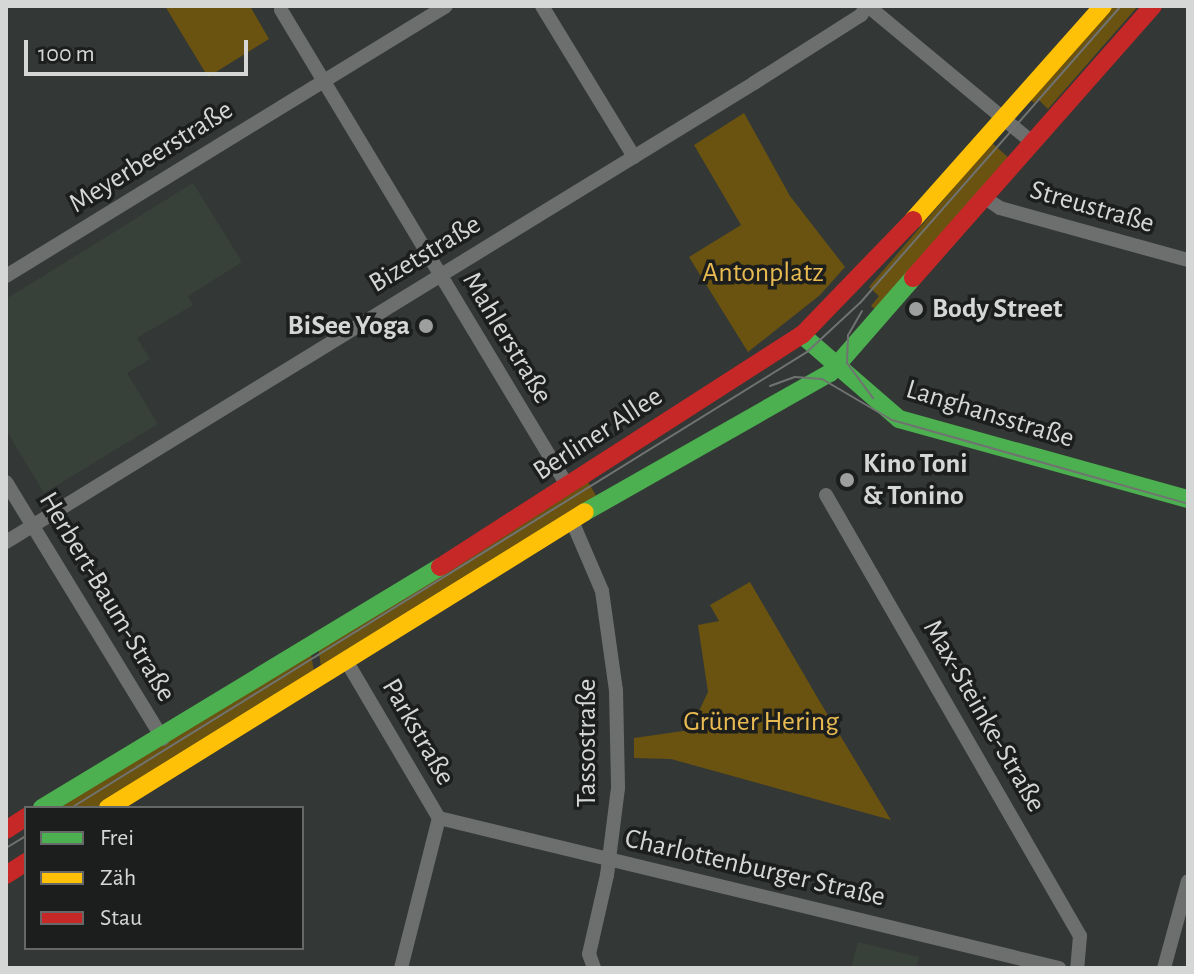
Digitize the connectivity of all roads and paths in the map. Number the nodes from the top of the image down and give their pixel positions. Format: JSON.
{"nodes":[{"id":1,"x":446,"y":6,"type":"edge"},
{"id":2,"x":542,"y":6,"type":"edge"},
{"id":3,"x":867,"y":6,"type":"edge"},
{"id":4,"x":1103,"y":6,"type":"edge"},
{"id":5,"x":1153,"y":6,"type":"edge"},
{"id":6,"x":281,"y":10,"type":"dead end"},
{"id":7,"x":322,"y":82,"type":"junction"},
{"id":8,"x":1004,"y":118,"type":"junction"},
{"id":9,"x":1033,"y":143,"type":"junction"},
{"id":10,"x":634,"y":157,"type":"junction"},
{"id":11,"x":985,"y":198,"type":"junction"},
{"id":12,"x":1188,"y":260,"type":"edge"},
{"id":13,"x":6,"y":276,"type":"edge"},
{"id":14,"x":439,"y":276,"type":"junction"},
{"id":15,"x":802,"y":335,"type":"junction"},
{"id":16,"x":835,"y":366,"type":"junction"},
{"id":17,"x":6,"y":482,"type":"edge"},
{"id":18,"x":567,"y":485,"type":"junction"},
{"id":19,"x":826,"y":495,"type":"dead end"},
{"id":20,"x":1188,"y":499,"type":"edge"},
{"id":21,"x":572,"y":521,"type":"junction"},
{"id":22,"x":32,"y":526,"type":"junction"},
{"id":23,"x":6,"y":542,"type":"edge"},
{"id":24,"x":347,"y":662,"type":"junction"},
{"id":25,"x":163,"y":739,"type":"junction"},
{"id":26,"x":46,"y":806,"type":"edge"},
{"id":27,"x":111,"y":806,"type":"edge"},
{"id":28,"x":24,"y":818,"type":"edge"},
{"id":29,"x":439,"y":818,"type":"junction"},
{"id":30,"x":6,"y":830,"type":"edge"},
{"id":31,"x":607,"y":859,"type":"junction"},
{"id":32,"x":24,"y":863,"type":"edge"},
{"id":33,"x":6,"y":875,"type":"edge"},
{"id":34,"x":1188,"y":881,"type":"edge"},
{"id":35,"x":1000,"y":961,"type":"edge"},
{"id":36,"x":401,"y":968,"type":"edge"},
{"id":37,"x":594,"y":968,"type":"edge"},
{"id":38,"x":1059,"y":968,"type":"edge"},
{"id":39,"x":1077,"y":968,"type":"edge"},
{"id":40,"x":1164,"y":968,"type":"edge"}],
"edges":[{"from":1,"to":7,"type":"street","name":"Meyerbeerstraße"},
{"from":2,"to":10,"type":"street"},
{"from":3,"to":8,"type":"street"},
{"from":3,"to":10,"type":"street","name":"Bizetstraße"},
{"from":4,"to":8,"type":"main road","name":"Berliner Allee"},
{"from":5,"to":9,"type":"main road","name":"Berliner Allee"},
{"from":6,"to":7,"type":"street","name":"Mahlerstraße"},
{"from":7,"to":13,"type":"street","name":"Meyerbeerstraße"},
{"from":7,"to":14,"type":"street","name":"Mahlerstraße"},
{"from":8,"to":9,"type":"street"},
{"from":8,"to":15,"type":"main road","name":"Berliner Allee"},
{"from":9,"to":11,"type":"main road","name":"Berliner Allee"},
{"from":10,"to":14,"type":"street","name":"Bizetstraße"},
{"from":11,"to":12,"type":"street","name":"Streustraße"},
{"from":11,"to":16,"type":"main road","name":"Berliner Allee"},
{"from":14,"to":18,"type":"street","name":"Mahlerstraße"},
{"from":14,"to":22,"type":"street","name":"Bizetstraße"},
{"from":15,"to":16,"type":"main road","name":"Langhansstraße"},
{"from":15,"to":18,"type":"main road","name":"Berliner Allee"},
{"from":16,"to":20,"type":"main road","name":"Langhansstraße"},
{"from":16,"to":21,"type":"main road","name":"Berliner Allee"},
{"from":17,"to":22,"type":"street","name":"Herbert-Baum-Straße"},
{"from":18,"to":25,"type":"main road","name":"Berliner Allee"},
{"from":19,"to":39,"type":"street","name":"Max-Steinke-Straße"},
{"from":21,"to":24,"type":"main road","name":"Berliner Allee"},
{"from":21,"to":31,"type":"street","name":"Tassostraße"},
{"from":22,"to":23,"type":"street","name":"Bizetstraße"},
{"from":22,"to":25,"type":"street","name":"Herbert-Baum-Straße"},
{"from":24,"to":27,"type":"main road","name":"Berliner Allee"},
{"from":24,"to":29,"type":"street","name":"Parkstraße"},
{"from":25,"to":26,"type":"main road","name":"Berliner Allee"},
{"from":28,"to":30,"type":"main road"},
{"from":29,"to":31,"type":"street","name":"Charlottenburger Straße"},
{"from":29,"to":36,"type":"street","name":"Parkstraße"},
{"from":31,"to":35,"type":"street","name":"Charlottenburger Straße"},
{"from":31,"to":37,"type":"street","name":"Tassostraße"},
{"from":32,"to":33,"type":"main road"},
{"from":34,"to":40,"type":"street"},
{"from":35,"to":38,"type":"street","name":"Charlottenburger Straße"}]}
